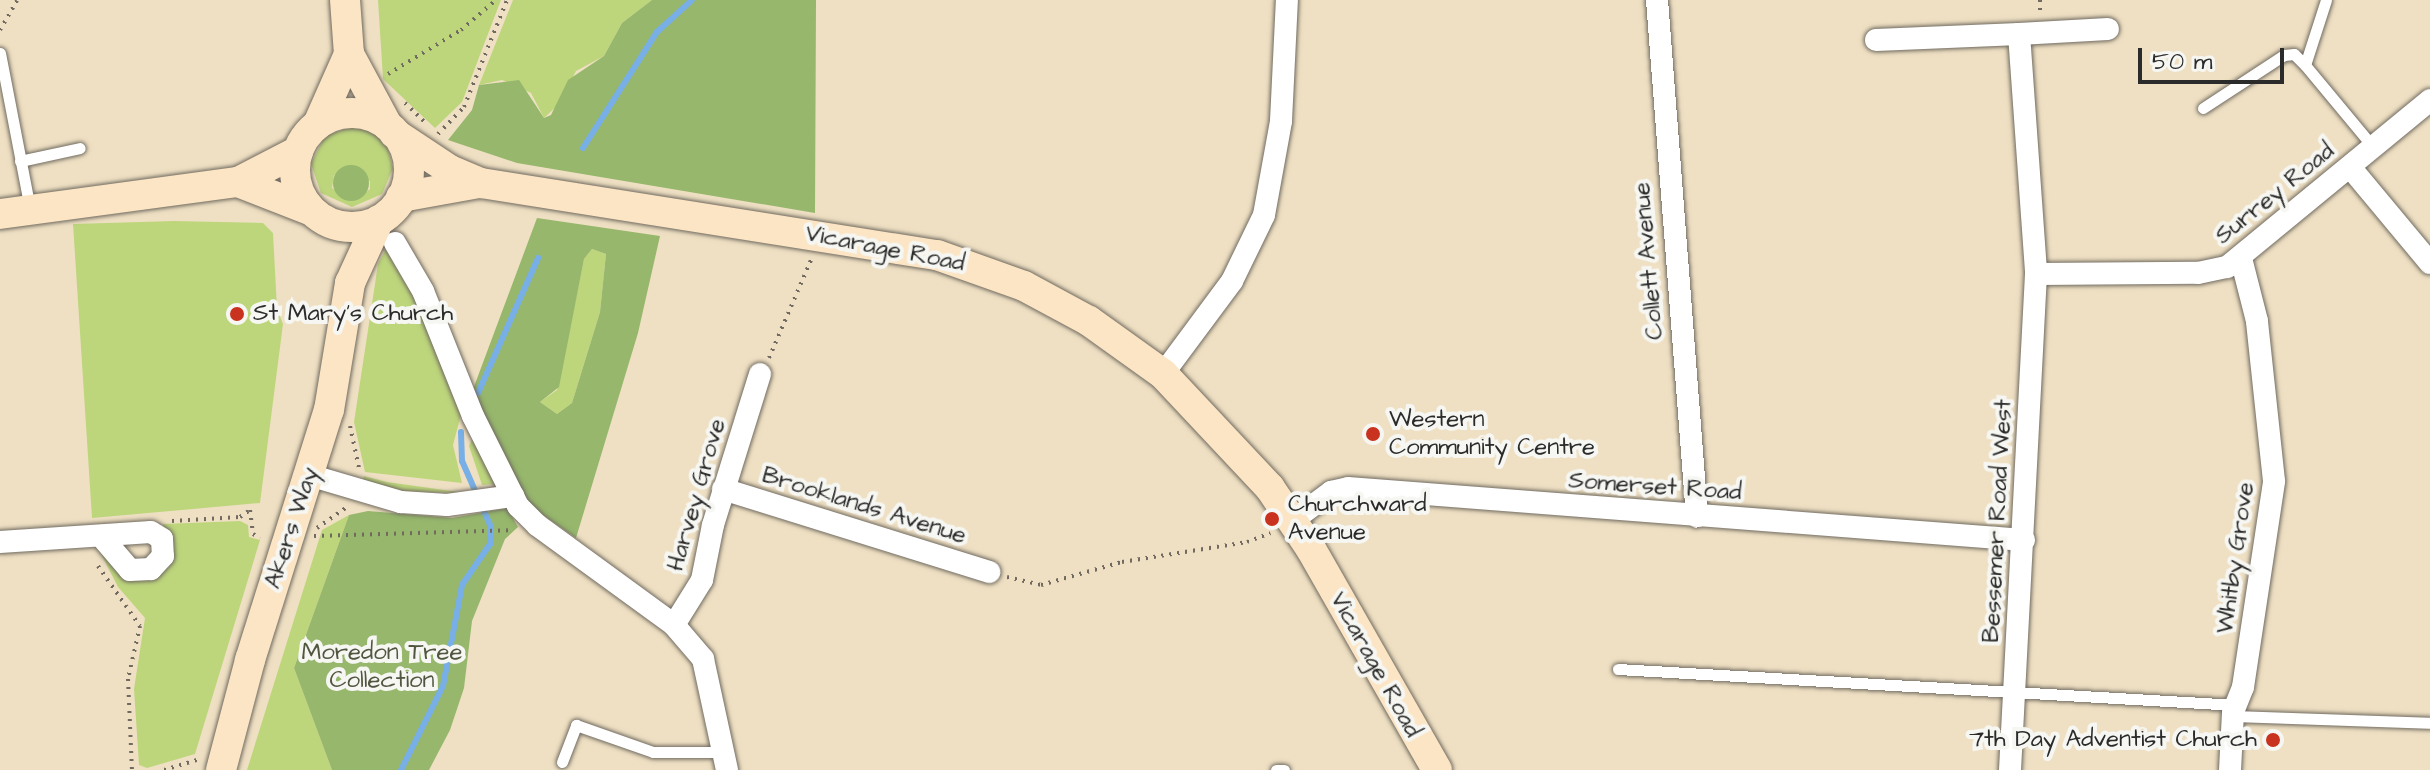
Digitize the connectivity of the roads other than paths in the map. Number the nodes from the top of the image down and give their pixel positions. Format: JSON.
{"nodes":[{"id":1,"x":345,"y":0,"type":"edge"},
{"id":2,"x":1287,"y":0,"type":"edge"},
{"id":3,"x":1657,"y":0,"type":"edge"},
{"id":4,"x":2326,"y":0,"type":"edge"},
{"id":5,"x":2108,"y":29,"type":"dead end"},
{"id":6,"x":2019,"y":34,"type":"junction"},
{"id":7,"x":1876,"y":40,"type":"dead end"},
{"id":8,"x":0,"y":53,"type":"edge"},
{"id":9,"x":349,"y":54,"type":"junction"},
{"id":10,"x":2305,"y":65,"type":"junction"},
{"id":11,"x":2430,"y":100,"type":"edge"},
{"id":12,"x":2203,"y":108,"type":"dead end"},
{"id":13,"x":318,"y":124,"type":"junction"},
{"id":14,"x":390,"y":129,"type":"junction"},
{"id":15,"x":2373,"y":147,"type":"junction"},
{"id":16,"x":80,"y":148,"type":"dead end"},
{"id":17,"x":298,"y":151,"type":"junction"},
{"id":18,"x":20,"y":161,"type":"junction"},
{"id":19,"x":2350,"y":167,"type":"junction"},
{"id":20,"x":238,"y":182,"type":"junction"},
{"id":21,"x":481,"y":183,"type":"junction"},
{"id":22,"x":401,"y":197,"type":"junction"},
{"id":23,"x":30,"y":210,"type":"junction"},
{"id":24,"x":0,"y":214,"type":"edge"},
{"id":25,"x":321,"y":216,"type":"junction"},
{"id":26,"x":387,"y":231,"type":"junction"},
{"id":27,"x":2241,"y":258,"type":"junction"},
{"id":28,"x":2430,"y":263,"type":"edge"},
{"id":29,"x":2036,"y":274,"type":"junction"},
{"id":30,"x":350,"y":283,"type":"junction"},
{"id":31,"x":760,"y":374,"type":"road end"},
{"id":32,"x":1163,"y":374,"type":"junction"},
{"id":33,"x":309,"y":475,"type":"junction"},
{"id":34,"x":723,"y":489,"type":"junction"},
{"id":35,"x":513,"y":496,"type":"junction"},
{"id":36,"x":1697,"y":516,"type":"junction"},
{"id":37,"x":1292,"y":521,"type":"junction"},
{"id":38,"x":95,"y":536,"type":"road end"},
{"id":39,"x":2024,"y":540,"type":"junction"},
{"id":40,"x":0,"y":542,"type":"edge"},
{"id":41,"x":989,"y":572,"type":"road end"},
{"id":42,"x":674,"y":625,"type":"junction"},
{"id":43,"x":1618,"y":669,"type":"dead end"},
{"id":44,"x":2014,"y":695,"type":"junction"},
{"id":45,"x":2234,"y":710,"type":"junction"},
{"id":46,"x":2430,"y":723,"type":"edge"},
{"id":47,"x":724,"y":761,"type":"edge"},
{"id":48,"x":562,"y":762,"type":"dead end"},
{"id":49,"x":221,"y":770,"type":"edge"},
{"id":50,"x":1276,"y":770,"type":"edge"},
{"id":51,"x":1284,"y":770,"type":"edge"},
{"id":52,"x":1437,"y":770,"type":"edge"},
{"id":53,"x":2010,"y":770,"type":"edge"},
{"id":54,"x":2230,"y":770,"type":"edge"}],
"edges":[{"from":1,"to":9,"type":"main road"},
{"from":2,"to":32,"type":"street"},
{"from":3,"to":36,"type":"street","name":"Collett Avenue"},
{"from":4,"to":10,"type":"lane"},
{"from":5,"to":6,"type":"street"},
{"from":6,"to":7,"type":"street"},
{"from":6,"to":29,"type":"street","name":"Bessemer Road West"},
{"from":8,"to":18,"type":"lane"},
{"from":9,"to":13,"type":"main road"},
{"from":9,"to":14,"type":"main road"},
{"from":10,"to":12,"type":"lane"},
{"from":10,"to":15,"type":"lane"},
{"from":11,"to":15,"type":"street","name":"Surrey Road"},
{"from":13,"to":14,"type":"main road"},
{"from":13,"to":17,"type":"main road"},
{"from":14,"to":21,"type":"main road","name":"Vicarage Road"},
{"from":14,"to":22,"type":"main road"},
{"from":15,"to":19,"type":"street","name":"Surrey Road"},
{"from":16,"to":18,"type":"lane"},
{"from":17,"to":20,"type":"main road"},
{"from":17,"to":25,"type":"main road"},
{"from":18,"to":23,"type":"lane"},
{"from":19,"to":27,"type":"street","name":"Surrey Road"},
{"from":19,"to":28,"type":"street"},
{"from":20,"to":23,"type":"main road"},
{"from":20,"to":25,"type":"main road"},
{"from":21,"to":22,"type":"main road","name":"Vicarage Road"},
{"from":21,"to":32,"type":"main road","name":"Vicarage Road"},
{"from":22,"to":26,"type":"main road"},
{"from":23,"to":24,"type":"main road"},
{"from":25,"to":26,"type":"main road"},
{"from":25,"to":30,"type":"main road","name":"Akers Way"},
{"from":26,"to":30,"type":"main road","name":"Akers Way"},
{"from":26,"to":35,"type":"street"},
{"from":27,"to":29,"type":"street","name":"Surrey Road"},
{"from":27,"to":45,"type":"street","name":"Whitby Grove"},
{"from":29,"to":39,"type":"street","name":"Bessemer Road West"},
{"from":30,"to":33,"type":"main road","name":"Akers Way"},
{"from":31,"to":34,"type":"street","name":"Harvey Grove"},
{"from":32,"to":37,"type":"main road","name":"Vicarage Road"},
{"from":33,"to":35,"type":"street"},
{"from":33,"to":49,"type":"main road","name":"Akers Way"},
{"from":34,"to":41,"type":"street","name":"Brooklands Avenue"},
{"from":34,"to":42,"type":"street","name":"Harvey Grove"},
{"from":35,"to":42,"type":"street"},
{"from":36,"to":37,"type":"street","name":"Somerset Road"},
{"from":36,"to":39,"type":"street","name":"Somerset Road"},
{"from":37,"to":52,"type":"main road","name":"Vicarage Road"},
{"from":38,"to":40,"type":"street"},
{"from":39,"to":44,"type":"street","name":"Bessemer Road West"},
{"from":42,"to":47,"type":"street"},
{"from":43,"to":44,"type":"lane"},
{"from":44,"to":45,"type":"lane"},
{"from":44,"to":53,"type":"street","name":"Bessemer Road West"},
{"from":45,"to":46,"type":"lane"},
{"from":45,"to":54,"type":"street","name":"Whitby Grove"},
{"from":47,"to":48,"type":"lane"},
{"from":50,"to":51,"type":"lane"}]}
